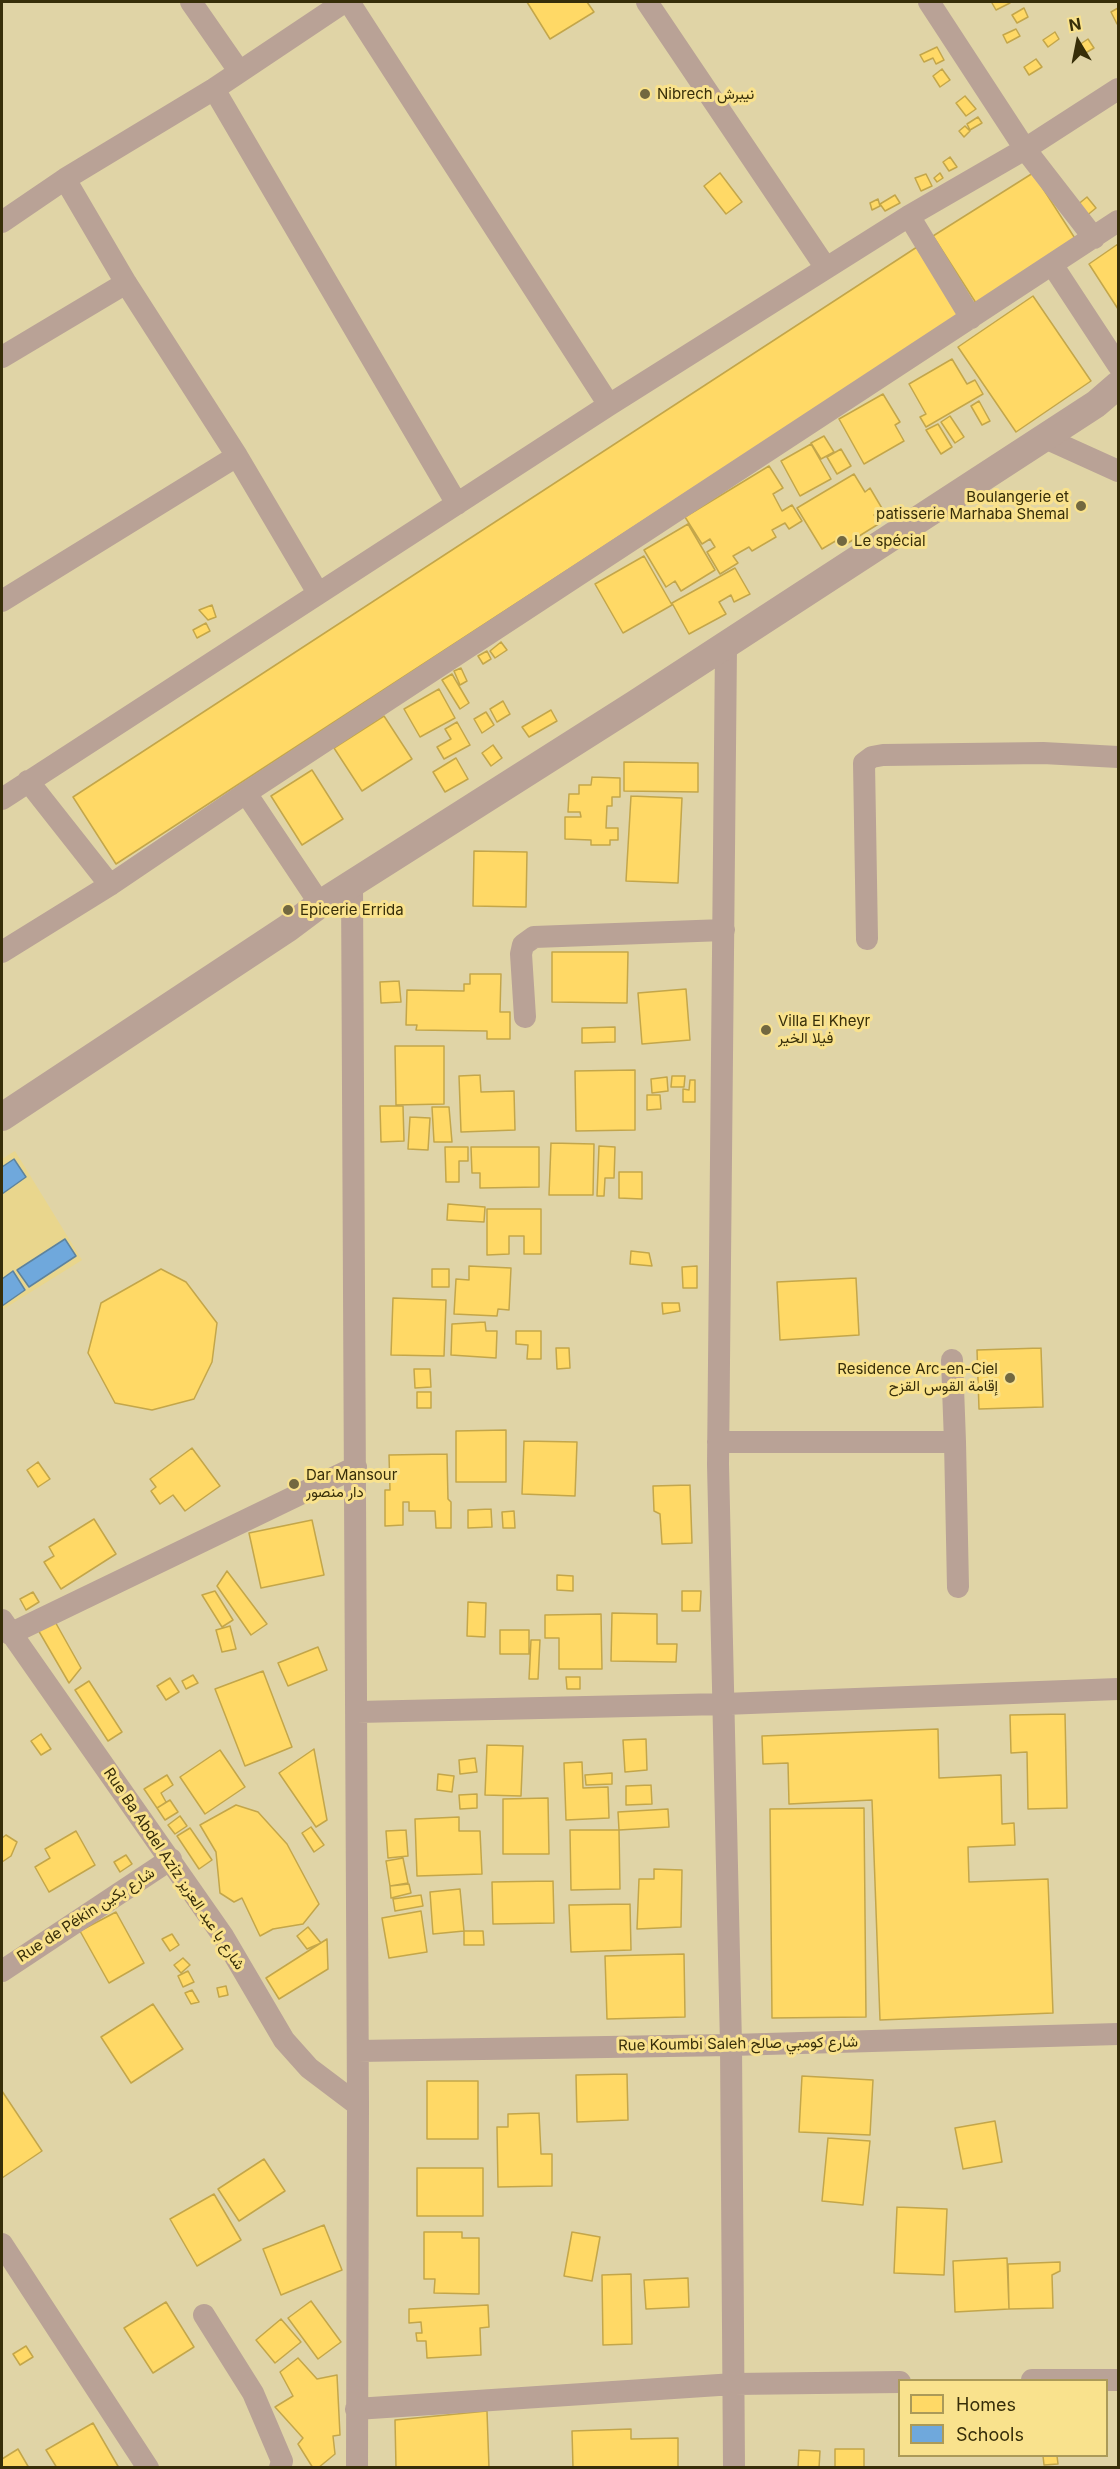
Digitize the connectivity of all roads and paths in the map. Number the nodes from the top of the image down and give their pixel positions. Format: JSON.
{"nodes":[{"id":1,"x":191,"y":2,"type":"edge"},
{"id":2,"x":344,"y":2,"type":"edge"},
{"id":3,"x":350,"y":2,"type":"edge"},
{"id":4,"x":647,"y":2,"type":"edge"},
{"id":5,"x":929,"y":2,"type":"edge"},
{"id":6,"x":239,"y":71,"type":"junction"},
{"id":7,"x":214,"y":89,"type":"junction"},
{"id":8,"x":1119,"y":89,"type":"edge"},
{"id":9,"x":1025,"y":149,"type":"junction"},
{"id":10,"x":65,"y":178,"type":"junction"},
{"id":11,"x":909,"y":216,"type":"junction"},
{"id":12,"x":1119,"y":221,"type":"edge"},
{"id":13,"x":2,"y":222,"type":"edge"},
{"id":14,"x":1094,"y":238,"type":"junction"},
{"id":15,"x":1053,"y":266,"type":"junction"},
{"id":16,"x":826,"y":268,"type":"junction"},
{"id":17,"x":126,"y":283,"type":"junction"},
{"id":18,"x":971,"y":318,"type":"junction"},
{"id":19,"x":2,"y":357,"type":"edge"},
{"id":20,"x":1119,"y":365,"type":"edge"},
{"id":21,"x":1119,"y":385,"type":"edge"},
{"id":22,"x":609,"y":405,"type":"junction"},
{"id":23,"x":1043,"y":437,"type":"junction"},
{"id":24,"x":237,"y":456,"type":"junction"},
{"id":25,"x":1119,"y":471,"type":"edge"},
{"id":26,"x":456,"y":504,"type":"junction"},
{"id":27,"x":318,"y":593,"type":"junction"},
{"id":28,"x":2,"y":601,"type":"edge"},
{"id":29,"x":726,"y":646,"type":"junction"},
{"id":30,"x":1119,"y":757,"type":"edge"},
{"id":31,"x":28,"y":781,"type":"junction"},
{"id":32,"x":246,"y":793,"type":"junction"},
{"id":33,"x":2,"y":799,"type":"edge"},
{"id":34,"x":352,"y":884,"type":"junction"},
{"id":35,"x":110,"y":885,"type":"junction"},
{"id":36,"x":320,"y":904,"type":"junction"},
{"id":37,"x":724,"y":930,"type":"junction"},
{"id":38,"x":867,"y":939,"type":"dead end"},
{"id":39,"x":2,"y":952,"type":"edge"},
{"id":40,"x":525,"y":1017,"type":"dead end"},
{"id":41,"x":2,"y":1117,"type":"edge"},
{"id":42,"x":952,"y":1360,"type":"dead end"},
{"id":43,"x":718,"y":1442,"type":"junction"},
{"id":44,"x":955,"y":1442,"type":"junction"},
{"id":45,"x":356,"y":1467,"type":"junction"},
{"id":46,"x":958,"y":1587,"type":"dead end"},
{"id":47,"x":6,"y":1627,"type":"edge"},
{"id":48,"x":1119,"y":1689,"type":"edge"},
{"id":49,"x":724,"y":1704,"type":"junction"},
{"id":50,"x":357,"y":1712,"type":"junction"},
{"id":51,"x":171,"y":1859,"type":"junction"},
{"id":52,"x":2,"y":1971,"type":"edge"},
{"id":53,"x":1119,"y":2034,"type":"edge"},
{"id":54,"x":731,"y":2045,"type":"junction"},
{"id":55,"x":358,"y":2051,"type":"junction"},
{"id":56,"x":358,"y":2105,"type":"junction"},
{"id":57,"x":2,"y":2244,"type":"edge"},
{"id":58,"x":204,"y":2315,"type":"dead end"},
{"id":59,"x":898,"y":2382,"type":"edge"},
{"id":60,"x":734,"y":2384,"type":"junction"},
{"id":61,"x":357,"y":2409,"type":"junction"},
{"id":62,"x":148,"y":2468,"type":"edge"},
{"id":63,"x":280,"y":2468,"type":"edge"},
{"id":64,"x":357,"y":2468,"type":"edge"},
{"id":65,"x":734,"y":2468,"type":"edge"}],
"edges":[{"from":1,"to":6,"type":"street"},
{"from":2,"to":6,"type":"street"},
{"from":3,"to":22,"type":"street"},
{"from":4,"to":16,"type":"street"},
{"from":5,"to":9,"type":"street"},
{"from":6,"to":7,"type":"street"},
{"from":7,"to":10,"type":"street"},
{"from":7,"to":26,"type":"street"},
{"from":8,"to":9,"type":"street"},
{"from":9,"to":11,"type":"street"},
{"from":9,"to":14,"type":"street"},
{"from":10,"to":13,"type":"street"},
{"from":10,"to":17,"type":"street"},
{"from":11,"to":16,"type":"street"},
{"from":11,"to":18,"type":"street"},
{"from":12,"to":14,"type":"street"},
{"from":14,"to":15,"type":"street"},
{"from":15,"to":18,"type":"street"},
{"from":15,"to":20,"type":"street"},
{"from":16,"to":22,"type":"street"},
{"from":17,"to":19,"type":"street"},
{"from":17,"to":24,"type":"street"},
{"from":18,"to":32,"type":"street"},
{"from":21,"to":23,"type":"street"},
{"from":22,"to":26,"type":"street"},
{"from":23,"to":25,"type":"street"},
{"from":23,"to":29,"type":"street"},
{"from":24,"to":27,"type":"street"},
{"from":24,"to":28,"type":"street"},
{"from":26,"to":27,"type":"street"},
{"from":27,"to":31,"type":"street"},
{"from":29,"to":34,"type":"street"},
{"from":29,"to":37,"type":"street"},
{"from":30,"to":38,"type":"street"},
{"from":31,"to":33,"type":"street"},
{"from":31,"to":35,"type":"street"},
{"from":32,"to":35,"type":"street"},
{"from":32,"to":36,"type":"street"},
{"from":34,"to":36,"type":"street"},
{"from":34,"to":45,"type":"street"},
{"from":35,"to":39,"type":"street"},
{"from":36,"to":41,"type":"street"},
{"from":37,"to":40,"type":"street"},
{"from":37,"to":43,"type":"street"},
{"from":42,"to":44,"type":"street"},
{"from":43,"to":44,"type":"street"},
{"from":43,"to":49,"type":"street"},
{"from":44,"to":46,"type":"street"},
{"from":45,"to":47,"type":"street"},
{"from":45,"to":50,"type":"street"},
{"from":47,"to":51,"type":"street","name":"Rue Ba Abdel Aziz شارع با عبد العزيز"},
{"from":48,"to":49,"type":"street"},
{"from":49,"to":50,"type":"street"},
{"from":49,"to":54,"type":"street"},
{"from":50,"to":55,"type":"street"},
{"from":51,"to":52,"type":"street","name":"Rue de Pékin شارع بكين"},
{"from":51,"to":56,"type":"street","name":"Rue Ba Abdel Aziz شارع با عبد العزيز"},
{"from":53,"to":54,"type":"street","name":"Rue Koumbi Saleh شارع كومبي صالح"},
{"from":54,"to":55,"type":"street","name":"Rue Koumbi Saleh شارع كومبي صالح"},
{"from":54,"to":60,"type":"street"},
{"from":55,"to":56,"type":"street"},
{"from":56,"to":61,"type":"street"},
{"from":57,"to":62,"type":"street"},
{"from":58,"to":63,"type":"street"},
{"from":59,"to":60,"type":"street"},
{"from":60,"to":61,"type":"street"},
{"from":60,"to":65,"type":"street"},
{"from":61,"to":64,"type":"street"}]}
